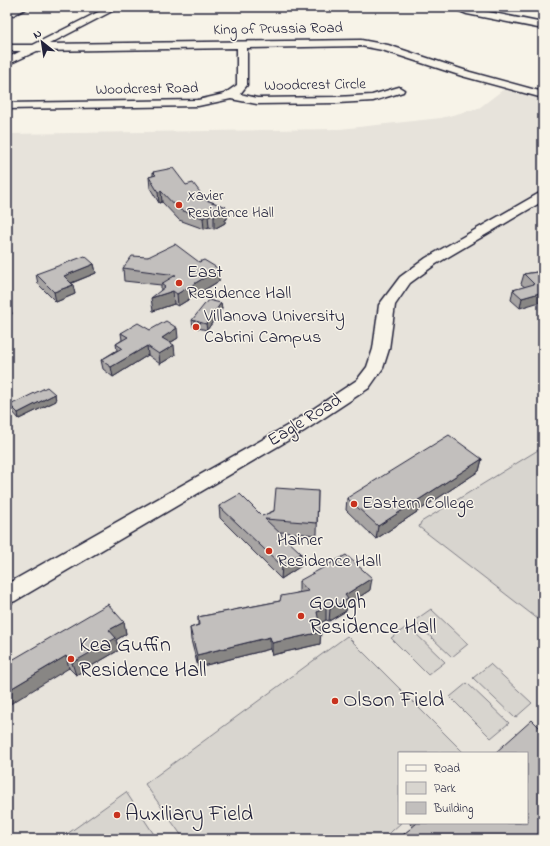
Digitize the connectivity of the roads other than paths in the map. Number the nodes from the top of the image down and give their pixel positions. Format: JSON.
{"nodes":[{"id":1,"x":25,"y":7,"type":"edge"},
{"id":2,"x":115,"y":7,"type":"edge"},
{"id":3,"x":455,"y":7,"type":"edge"},
{"id":4,"x":7,"y":15,"type":"edge"},
{"id":5,"x":543,"y":26,"type":"edge"},
{"id":6,"x":242,"y":46,"type":"junction"},
{"id":7,"x":7,"y":48,"type":"edge"},
{"id":8,"x":35,"y":49,"type":"junction"},
{"id":9,"x":7,"y":62,"type":"edge"},
{"id":10,"x":399,"y":90,"type":"dead end"},
{"id":11,"x":543,"y":95,"type":"edge"},
{"id":12,"x":231,"y":96,"type":"junction"},
{"id":13,"x":7,"y":106,"type":"edge"},
{"id":14,"x":543,"y":195,"type":"edge"},
{"id":15,"x":7,"y":596,"type":"edge"}],
"edges":[{"from":1,"to":4,"type":"street"},
{"from":2,"to":8,"type":"street"},
{"from":3,"to":5,"type":"street"},
{"from":6,"to":8,"type":"street","name":"King of Prussia Road"},
{"from":6,"to":11,"type":"street","name":"King of Prussia Road"},
{"from":6,"to":12,"type":"street"},
{"from":7,"to":8,"type":"street","name":"King of Prussia Road"},
{"from":8,"to":9,"type":"street"},
{"from":10,"to":12,"type":"street","name":"Woodcrest Circle"},
{"from":12,"to":13,"type":"street","name":"Woodcrest Road"},
{"from":14,"to":15,"type":"street","name":"Eagle Road"}]}
